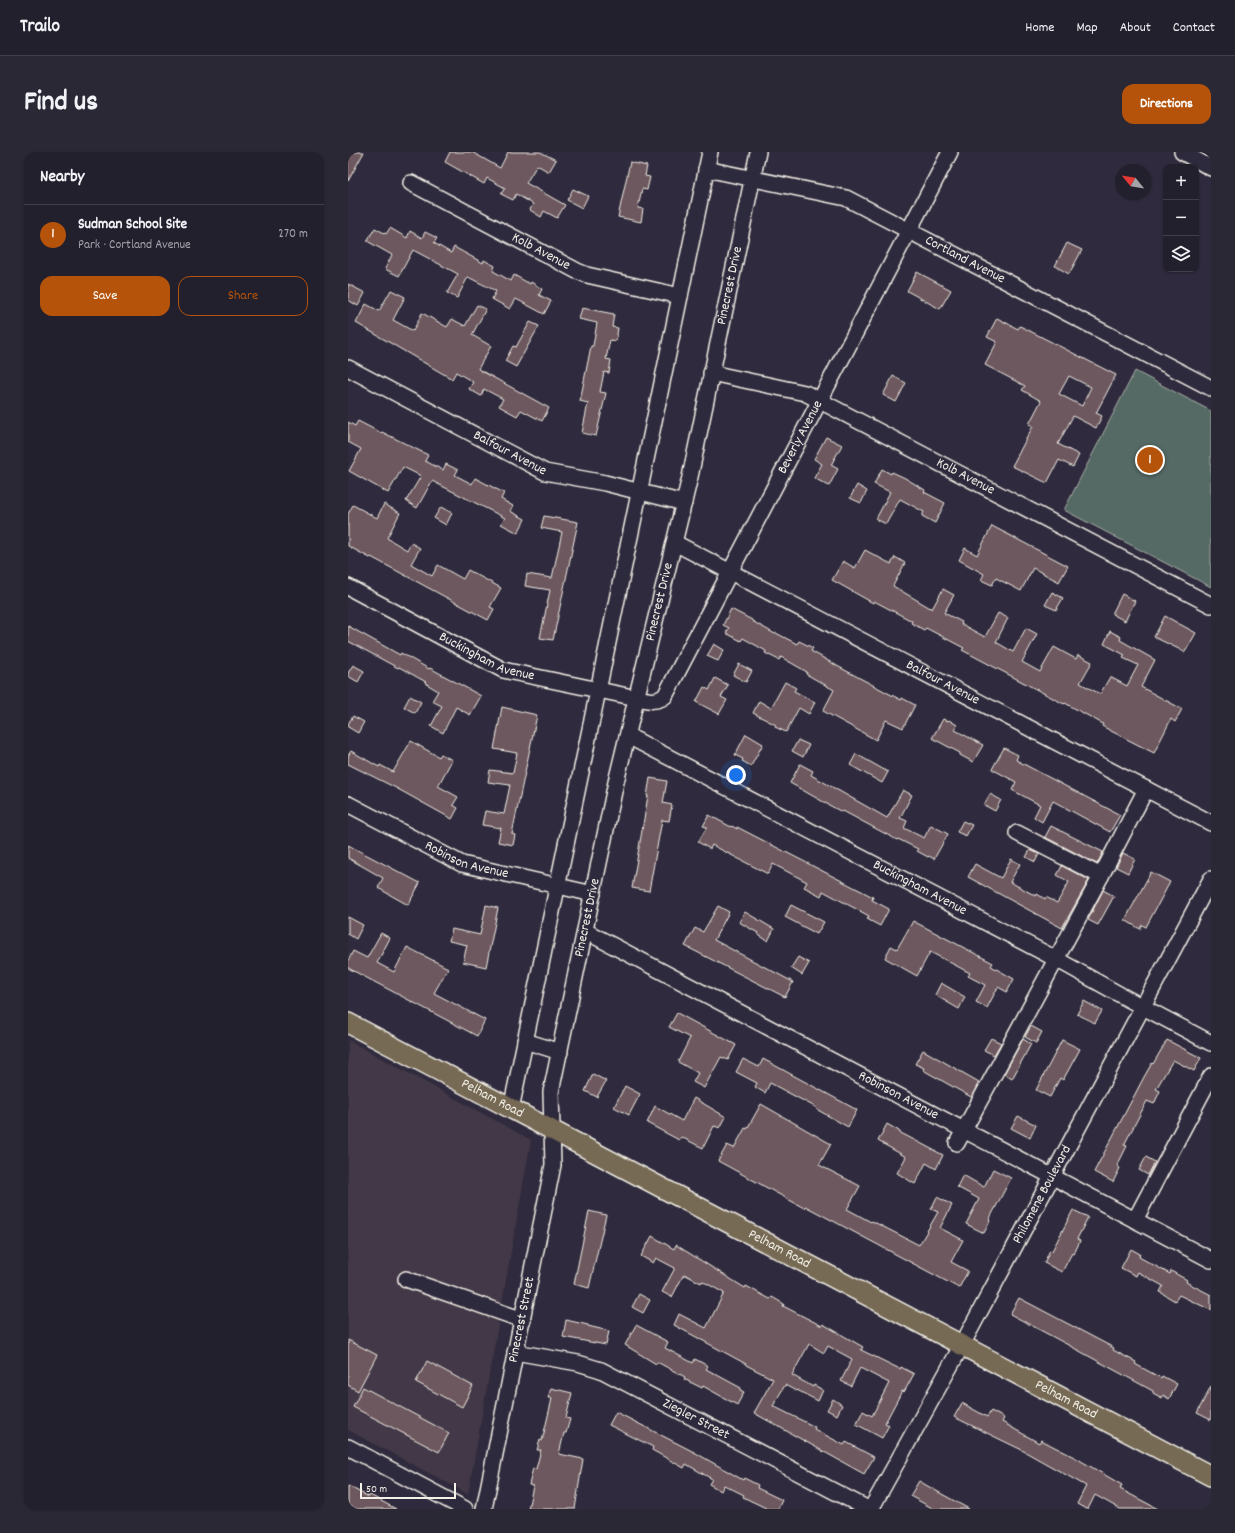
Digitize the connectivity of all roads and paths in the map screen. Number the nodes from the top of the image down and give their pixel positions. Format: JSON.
{"nodes":[{"id":1,"x":710,"y":152,"type":"edge"},
{"id":2,"x":758,"y":152,"type":"edge"},
{"id":3,"x":950,"y":152,"type":"edge"},
{"id":4,"x":1182,"y":152,"type":"edge"},
{"id":5,"x":1211,"y":168,"type":"edge"},
{"id":6,"x":706,"y":169,"type":"junction"},
{"id":7,"x":752,"y":178,"type":"junction"},
{"id":8,"x":411,"y":183,"type":"dead end"},
{"id":9,"x":908,"y":230,"type":"junction"},
{"id":10,"x":680,"y":296,"type":"junction"},
{"id":11,"x":348,"y":368,"type":"edge"},
{"id":12,"x":712,"y":373,"type":"junction"},
{"id":13,"x":1211,"y":388,"type":"edge"},
{"id":14,"x":820,"y":401,"type":"junction"},
{"id":15,"x":639,"y":491,"type":"junction"},
{"id":16,"x":684,"y":503,"type":"junction"},
{"id":17,"x":674,"y":543,"type":"junction"},
{"id":18,"x":730,"y":572,"type":"junction"},
{"id":19,"x":348,"y":587,"type":"edge"},
{"id":20,"x":1211,"y":605,"type":"edge"},
{"id":21,"x":598,"y":690,"type":"junction"},
{"id":22,"x":637,"y":698,"type":"junction"},
{"id":23,"x":628,"y":736,"type":"junction"},
{"id":24,"x":1146,"y":789,"type":"junction"},
{"id":25,"x":348,"y":804,"type":"edge"},
{"id":26,"x":1211,"y":823,"type":"edge"},
{"id":27,"x":1017,"y":833,"type":"dead end"},
{"id":28,"x":1101,"y":876,"type":"junction"},
{"id":29,"x":1211,"y":879,"type":"edge"},
{"id":30,"x":557,"y":886,"type":"junction"},
{"id":31,"x":593,"y":894,"type":"junction"},
{"id":32,"x":585,"y":931,"type":"junction"},
{"id":33,"x":1056,"y":959,"type":"junction"},
{"id":34,"x":1143,"y":1007,"type":"junction"},
{"id":35,"x":348,"y":1023,"type":"edge"},
{"id":36,"x":525,"y":1041,"type":"junction"},
{"id":37,"x":1211,"y":1043,"type":"edge"},
{"id":38,"x":560,"y":1052,"type":"junction"},
{"id":39,"x":1211,"y":1076,"type":"edge"},
{"id":40,"x":511,"y":1109,"type":"junction"},
{"id":41,"x":552,"y":1130,"type":"junction"},
{"id":42,"x":960,"y":1137,"type":"junction"},
{"id":43,"x":1052,"y":1176,"type":"junction"},
{"id":44,"x":1135,"y":1220,"type":"junction"},
{"id":45,"x":1211,"y":1260,"type":"edge"},
{"id":46,"x":406,"y":1279,"type":"dead end"},
{"id":47,"x":523,"y":1320,"type":"junction"},
{"id":48,"x":962,"y":1345,"type":"junction"},
{"id":49,"x":516,"y":1352,"type":"junction"},
{"id":50,"x":348,"y":1447,"type":"edge"},
{"id":51,"x":1211,"y":1476,"type":"edge"},
{"id":52,"x":465,"y":1509,"type":"edge"},
{"id":53,"x":484,"y":1509,"type":"edge"},
{"id":54,"x":868,"y":1509,"type":"edge"},
{"id":55,"x":871,"y":1509,"type":"edge"}],
"edges":[{"from":1,"to":6,"type":"street"},
{"from":2,"to":7,"type":"street","name":"Pinecrest Drive"},
{"from":3,"to":9,"type":"street","name":"Beverly Avenue"},
{"from":4,"to":5,"type":"street"},
{"from":6,"to":7,"type":"street","name":"Cortland Avenue"},
{"from":6,"to":10,"type":"street"},
{"from":7,"to":9,"type":"street","name":"Cortland Avenue"},
{"from":7,"to":12,"type":"street","name":"Pinecrest Drive"},
{"from":8,"to":10,"type":"street","name":"Kolb Avenue"},
{"from":9,"to":13,"type":"street","name":"Cortland Avenue"},
{"from":9,"to":14,"type":"street","name":"Beverly Avenue"},
{"from":10,"to":15,"type":"street"},
{"from":11,"to":15,"type":"street","name":"Balfour Avenue"},
{"from":12,"to":14,"type":"street","name":"Kolb Avenue"},
{"from":12,"to":16,"type":"street","name":"Pinecrest Drive"},
{"from":14,"to":18,"type":"street","name":"Beverly Avenue"},
{"from":14,"to":20,"type":"street","name":"Kolb Avenue"},
{"from":15,"to":16,"type":"street","name":"Balfour Avenue"},
{"from":15,"to":21,"type":"street"},
{"from":16,"to":17,"type":"street","name":"Pinecrest Drive"},
{"from":17,"to":18,"type":"street","name":"Balfour Avenue"},
{"from":17,"to":22,"type":"street","name":"Pinecrest Drive"},
{"from":18,"to":22,"type":"street","name":"Beverly Avenue"},
{"from":18,"to":24,"type":"street","name":"Balfour Avenue"},
{"from":19,"to":21,"type":"street","name":"Buckingham Avenue"},
{"from":21,"to":22,"type":"street","name":"Buckingham Avenue"},
{"from":21,"to":30,"type":"street"},
{"from":22,"to":23,"type":"street","name":"Pinecrest Drive"},
{"from":23,"to":31,"type":"street","name":"Pinecrest Drive"},
{"from":23,"to":33,"type":"street","name":"Buckingham Avenue"},
{"from":24,"to":26,"type":"street","name":"Balfour Avenue"},
{"from":24,"to":28,"type":"street"},
{"from":25,"to":30,"type":"street","name":"Robinson Avenue"},
{"from":27,"to":28,"type":"street"},
{"from":28,"to":33,"type":"street"},
{"from":29,"to":34,"type":"street","name":"Philomene Boulevard"},
{"from":30,"to":31,"type":"street","name":"Robinson Avenue"},
{"from":30,"to":36,"type":"street"},
{"from":31,"to":32,"type":"street","name":"Pinecrest Drive"},
{"from":32,"to":38,"type":"street","name":"Pinecrest Drive"},
{"from":32,"to":42,"type":"street","name":"Robinson Avenue"},
{"from":33,"to":34,"type":"street","name":"Buckingham Avenue"},
{"from":33,"to":42,"type":"street"},
{"from":34,"to":37,"type":"street","name":"Buckingham Avenue"},
{"from":34,"to":43,"type":"street","name":"Philomene Boulevard"},
{"from":35,"to":40,"type":"main road","name":"Pelham Road"},
{"from":36,"to":38,"type":"street"},
{"from":36,"to":40,"type":"street"},
{"from":38,"to":41,"type":"street","name":"Pinecrest Drive"},
{"from":39,"to":44,"type":"street"},
{"from":40,"to":41,"type":"main road","name":"Pelham Road"},
{"from":41,"to":47,"type":"street","name":"Pinecrest Street"},
{"from":41,"to":48,"type":"main road","name":"Pelham Road"},
{"from":42,"to":43,"type":"street","name":"Robinson Avenue"},
{"from":43,"to":44,"type":"street","name":"Robinson Avenue"},
{"from":43,"to":48,"type":"street","name":"Philomene Boulevard"},
{"from":44,"to":45,"type":"street","name":"Robinson Avenue"},
{"from":46,"to":47,"type":"street"},
{"from":47,"to":49,"type":"street","name":"Pinecrest Street"},
{"from":48,"to":51,"type":"main road","name":"Pelham Road"},
{"from":48,"to":55,"type":"street","name":"Philomene Boulevard"},
{"from":49,"to":53,"type":"street","name":"Pinecrest Street"},
{"from":49,"to":54,"type":"street","name":"Ziegler Street"},
{"from":50,"to":52,"type":"street"}]}
